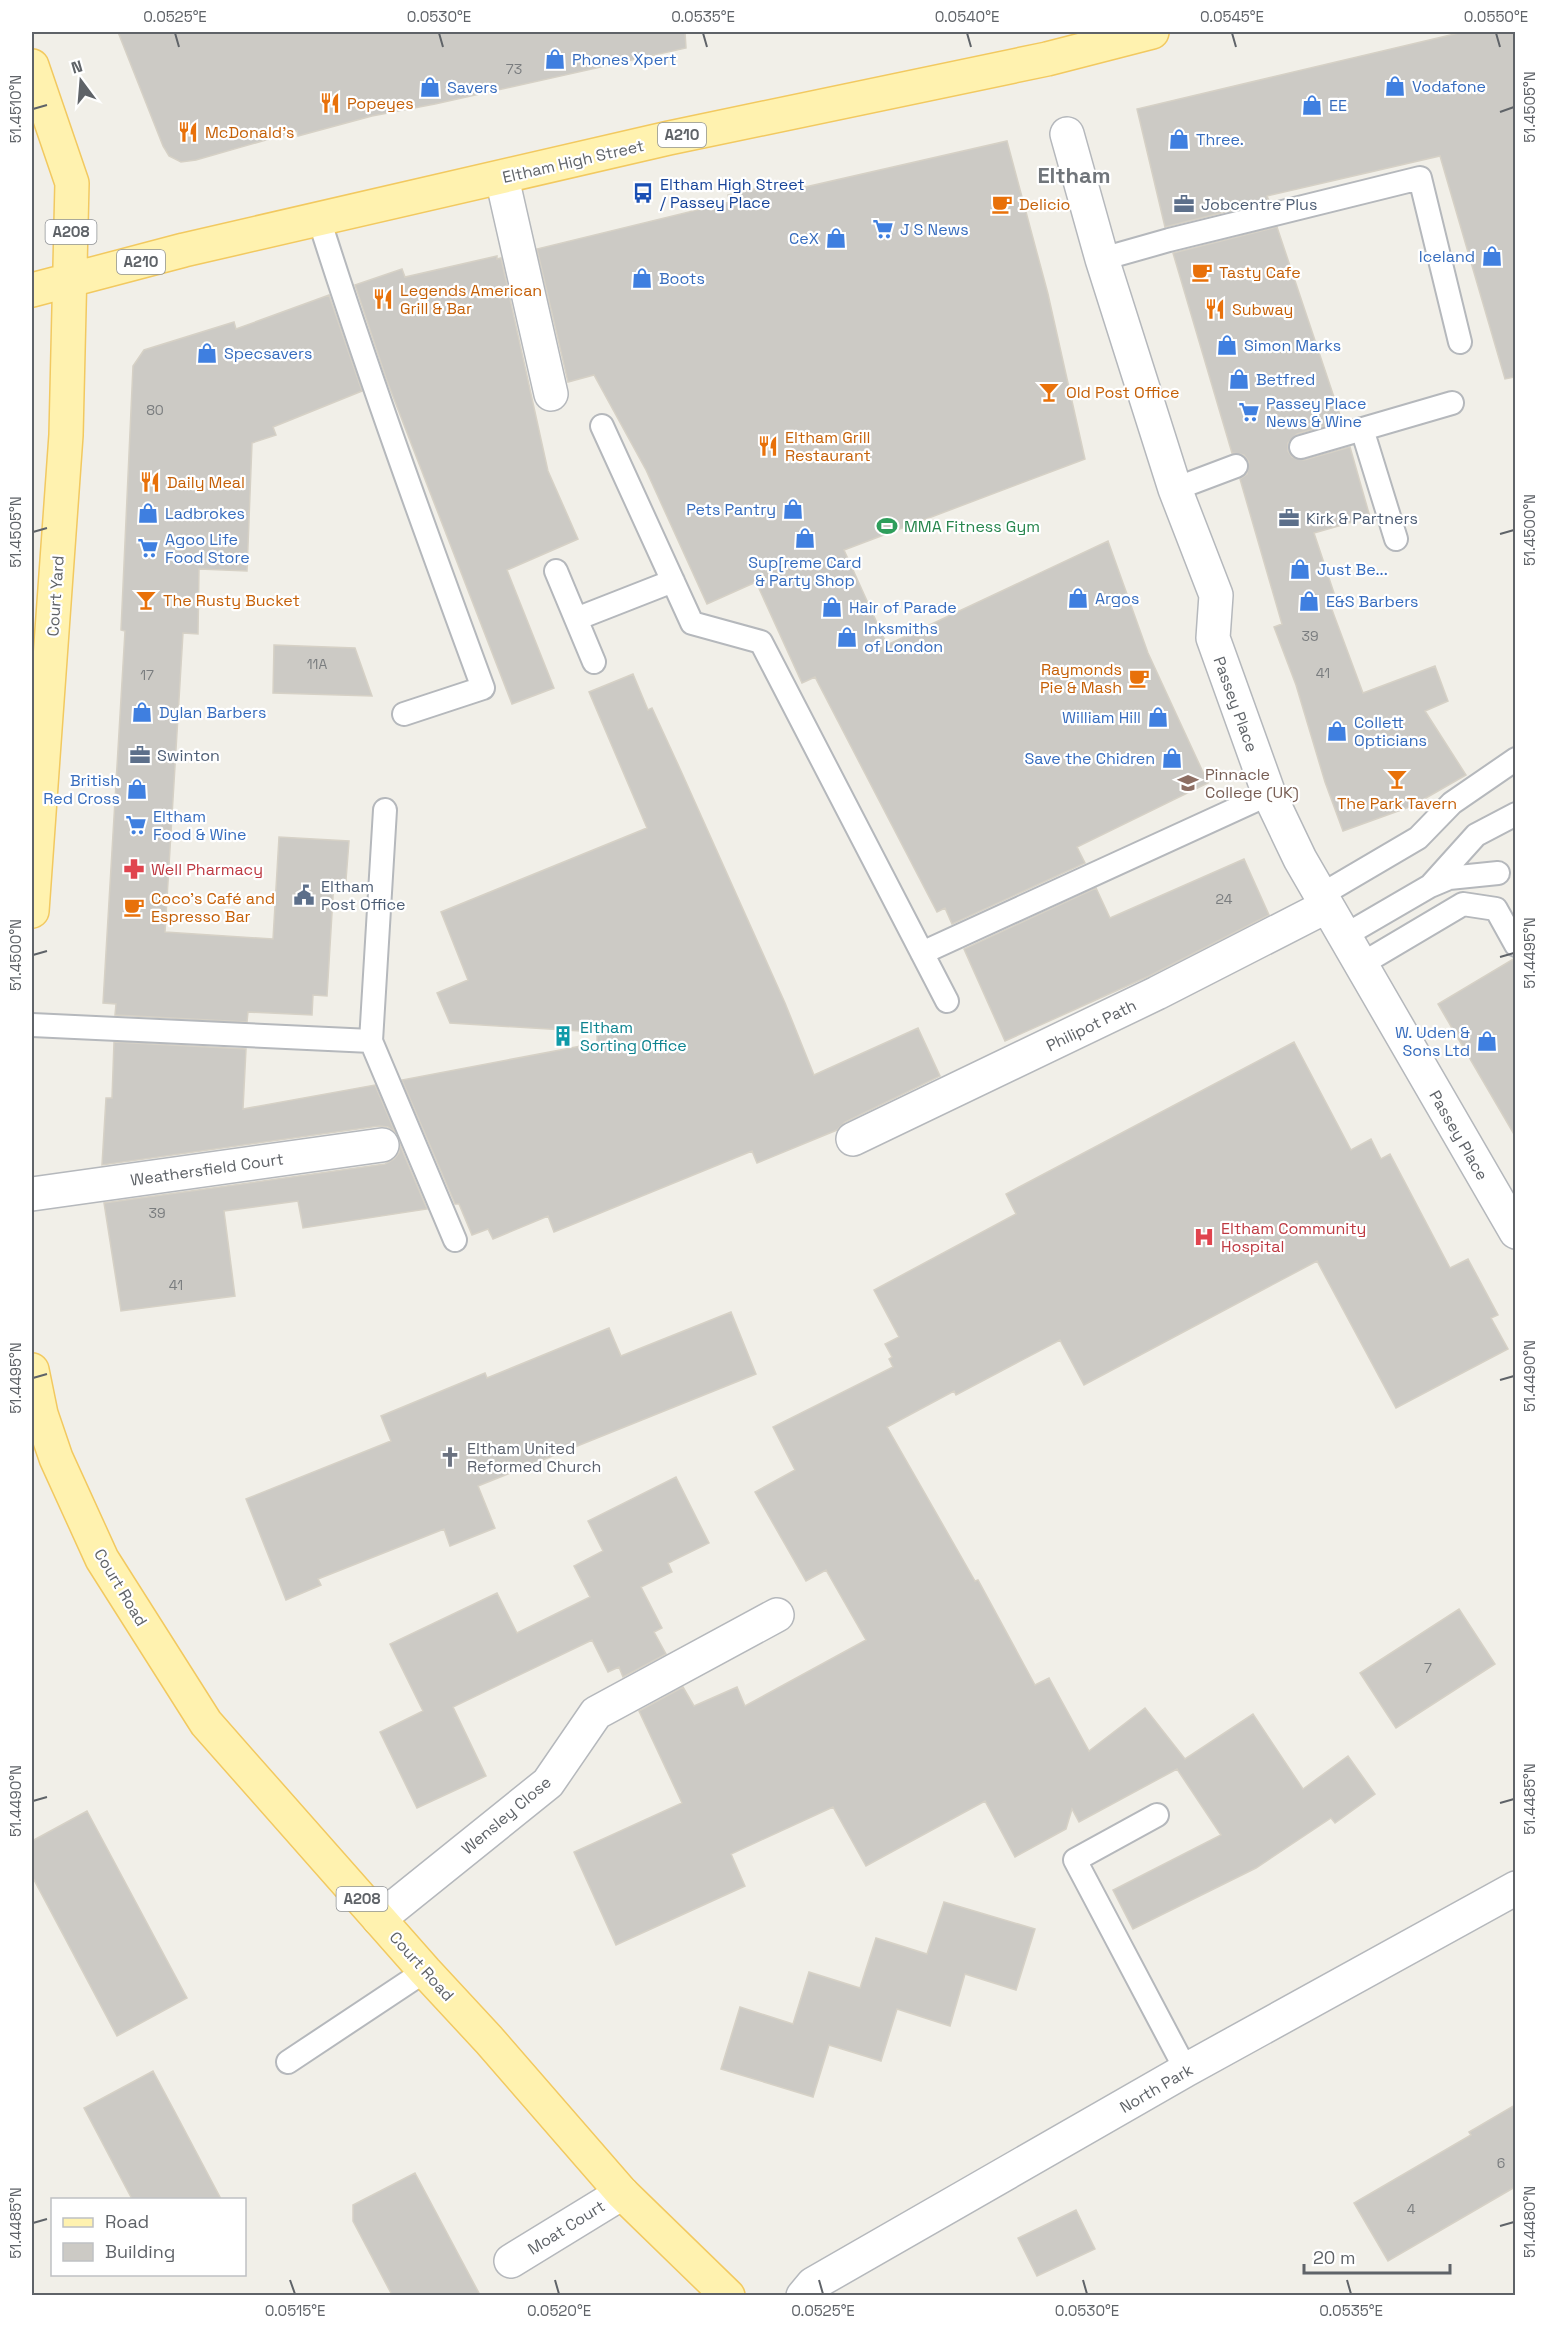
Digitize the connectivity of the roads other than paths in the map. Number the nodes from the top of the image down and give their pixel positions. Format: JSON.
{"nodes":[{"id":1,"x":1152,"y":32,"type":"edge"},
{"id":2,"x":32,"y":66,"type":"edge"},
{"id":3,"x":1067,"y":134,"type":"dead end"},
{"id":4,"x":502,"y":178,"type":"junction"},
{"id":5,"x":319,"y":219,"type":"junction"},
{"id":6,"x":1102,"y":259,"type":"junction"},
{"id":7,"x":70,"y":280,"type":"junction"},
{"id":8,"x":32,"y":290,"type":"edge"},
{"id":9,"x":1460,"y":342,"type":"dead end"},
{"id":10,"x":551,"y":394,"type":"dead end"},
{"id":11,"x":1452,"y":403,"type":"dead end"},
{"id":12,"x":602,"y":426,"type":"dead end"},
{"id":13,"x":1362,"y":429,"type":"junction"},
{"id":14,"x":1300,"y":447,"type":"dead end"},
{"id":15,"x":1236,"y":466,"type":"dead end"},
{"id":16,"x":1175,"y":489,"type":"junction"},
{"id":17,"x":1396,"y":540,"type":"dead end"},
{"id":18,"x":556,"y":571,"type":"dead end"},
{"id":19,"x":673,"y":581,"type":"junction"},
{"id":20,"x":576,"y":619,"type":"junction"},
{"id":21,"x":594,"y":662,"type":"dead end"},
{"id":22,"x":404,"y":714,"type":"dead end"},
{"id":23,"x":1515,"y":759,"type":"edge"},
{"id":24,"x":1269,"y":794,"type":"junction"},
{"id":25,"x":385,"y":810,"type":"dead end"},
{"id":26,"x":1515,"y":814,"type":"edge"},
{"id":27,"x":1498,"y":873,"type":"dead end"},
{"id":28,"x":1430,"y":886,"type":"junction"},
{"id":29,"x":1324,"y":901,"type":"junction"},
{"id":30,"x":32,"y":909,"type":"edge"},
{"id":31,"x":1344,"y":936,"type":"junction"},
{"id":32,"x":1515,"y":945,"type":"edge"},
{"id":33,"x":922,"y":953,"type":"junction"},
{"id":34,"x":1360,"y":965,"type":"junction"},
{"id":35,"x":947,"y":1001,"type":"dead end"},
{"id":36,"x":32,"y":1025,"type":"edge"},
{"id":37,"x":371,"y":1041,"type":"junction"},
{"id":38,"x":853,"y":1139,"type":"dead end"},
{"id":39,"x":382,"y":1145,"type":"dead end"},
{"id":40,"x":32,"y":1194,"type":"edge"},
{"id":41,"x":1515,"y":1232,"type":"edge"},
{"id":42,"x":455,"y":1240,"type":"dead end"},
{"id":43,"x":32,"y":1370,"type":"edge"},
{"id":44,"x":36,"y":1416,"type":"edge"},
{"id":45,"x":777,"y":1615,"type":"dead end"},
{"id":46,"x":1157,"y":1815,"type":"dead end"},
{"id":47,"x":1515,"y":1888,"type":"edge"},
{"id":48,"x":379,"y":1919,"type":"junction"},
{"id":49,"x":425,"y":1971,"type":"junction"},
{"id":50,"x":288,"y":2062,"type":"dead end"},
{"id":51,"x":1186,"y":2070,"type":"junction"},
{"id":52,"x":622,"y":2193,"type":"junction"},
{"id":53,"x":511,"y":2261,"type":"dead end"},
{"id":54,"x":728,"y":2295,"type":"edge"},
{"id":55,"x":803,"y":2295,"type":"edge"}],
"edges":[{"from":1,"to":4,"type":"main road","name":"Eltham High Street","number":"A210"},
{"from":2,"to":7,"type":"main road","number":"A208"},
{"from":3,"to":6,"type":"street","name":"Passey Place"},
{"from":4,"to":5,"type":"main road","name":"Eltham High Street","number":"A210"},
{"from":4,"to":10,"type":"street"},
{"from":5,"to":7,"type":"main road","name":"Eltham High Street","number":"A210"},
{"from":5,"to":22,"type":"lane"},
{"from":6,"to":9,"type":"lane"},
{"from":6,"to":16,"type":"street","name":"Passey Place"},
{"from":7,"to":8,"type":"main road","name":"Eltham High Street","number":"A210"},
{"from":7,"to":30,"type":"main road","name":"Court Yard","number":"A208"},
{"from":11,"to":13,"type":"lane"},
{"from":12,"to":19,"type":"lane"},
{"from":13,"to":14,"type":"lane"},
{"from":13,"to":17,"type":"lane"},
{"from":15,"to":16,"type":"lane"},
{"from":16,"to":24,"type":"street","name":"Passey Place"},
{"from":18,"to":20,"type":"lane"},
{"from":19,"to":20,"type":"lane"},
{"from":19,"to":33,"type":"lane"},
{"from":20,"to":21,"type":"lane"},
{"from":23,"to":29,"type":"lane"},
{"from":24,"to":29,"type":"street","name":"Passey Place"},
{"from":24,"to":33,"type":"lane"},
{"from":25,"to":37,"type":"lane"},
{"from":26,"to":28,"type":"lane"},
{"from":27,"to":28,"type":"lane"},
{"from":28,"to":31,"type":"lane"},
{"from":29,"to":31,"type":"street","name":"Passey Place"},
{"from":29,"to":38,"type":"street","name":"Philipot Path"},
{"from":31,"to":34,"type":"street","name":"Passey Place"},
{"from":32,"to":34,"type":"lane"},
{"from":33,"to":35,"type":"lane"},
{"from":34,"to":41,"type":"street","name":"Passey Place"},
{"from":36,"to":37,"type":"lane"},
{"from":37,"to":42,"type":"lane"},
{"from":39,"to":40,"type":"street","name":"Weathersfield Court"},
{"from":43,"to":44,"type":"main road","number":"A208"},
{"from":44,"to":48,"type":"main road","name":"Court Road","number":"A208"},
{"from":45,"to":48,"type":"street","name":"Wensley Close"},
{"from":46,"to":51,"type":"lane"},
{"from":47,"to":51,"type":"street","name":"North Park"},
{"from":48,"to":49,"type":"main road","name":"Court Road","number":"A208"},
{"from":49,"to":50,"type":"lane"},
{"from":49,"to":52,"type":"main road","name":"Court Road","number":"A208"},
{"from":51,"to":55,"type":"street","name":"North Park"},
{"from":52,"to":53,"type":"street","name":"Moat Court"},
{"from":52,"to":54,"type":"main road","name":"Court Road","number":"A208"}]}
